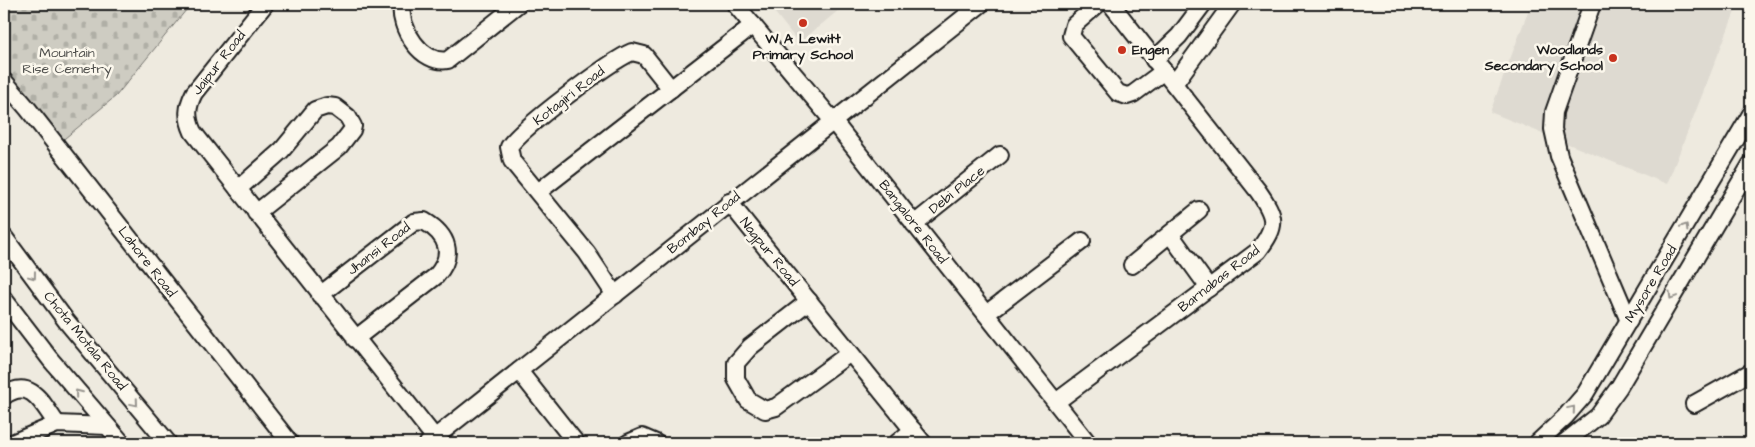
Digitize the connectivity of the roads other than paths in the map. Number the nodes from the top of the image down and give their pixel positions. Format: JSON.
{"nodes":[{"id":1,"x":265,"y":4,"type":"edge"},
{"id":2,"x":402,"y":4,"type":"edge"},
{"id":3,"x":518,"y":4,"type":"edge"},
{"id":4,"x":736,"y":4,"type":"edge"},
{"id":5,"x":981,"y":4,"type":"edge"},
{"id":6,"x":1098,"y":4,"type":"edge"},
{"id":7,"x":1111,"y":4,"type":"edge"},
{"id":8,"x":1203,"y":4,"type":"edge"},
{"id":9,"x":1232,"y":4,"type":"edge"},
{"id":10,"x":1592,"y":4,"type":"edge"},
{"id":11,"x":753,"y":25,"type":"junction"},
{"id":12,"x":1164,"y":72,"type":"junction"},
{"id":13,"x":4,"y":81,"type":"edge"},
{"id":14,"x":671,"y":89,"type":"junction"},
{"id":15,"x":1751,"y":114,"type":"edge"},
{"id":16,"x":833,"y":121,"type":"junction"},
{"id":17,"x":1000,"y":155,"type":"dead end"},
{"id":18,"x":1751,"y":164,"type":"edge"},
{"id":19,"x":238,"y":189,"type":"junction"},
{"id":20,"x":538,"y":192,"type":"junction"},
{"id":21,"x":729,"y":202,"type":"junction"},
{"id":22,"x":1199,"y":210,"type":"dead end"},
{"id":23,"x":256,"y":213,"type":"junction"},
{"id":24,"x":914,"y":224,"type":"junction"},
{"id":25,"x":1170,"y":234,"type":"junction"},
{"id":26,"x":4,"y":237,"type":"edge"},
{"id":27,"x":1082,"y":241,"type":"dead end"},
{"id":28,"x":4,"y":247,"type":"edge"},
{"id":29,"x":18,"y":256,"type":"junction"},
{"id":30,"x":1132,"y":266,"type":"dead end"},
{"id":31,"x":1210,"y":288,"type":"junction"},
{"id":32,"x":320,"y":294,"type":"junction"},
{"id":33,"x":615,"y":295,"type":"junction"},
{"id":34,"x":4,"y":298,"type":"edge"},
{"id":35,"x":809,"y":301,"type":"junction"},
{"id":36,"x":986,"y":314,"type":"junction"},
{"id":37,"x":1629,"y":321,"type":"junction"},
{"id":38,"x":355,"y":339,"type":"junction"},
{"id":39,"x":850,"y":353,"type":"junction"},
{"id":40,"x":519,"y":371,"type":"junction"},
{"id":41,"x":1751,"y":372,"type":"edge"},
{"id":42,"x":4,"y":396,"type":"edge"},
{"id":43,"x":1056,"y":402,"type":"junction"},
{"id":44,"x":1694,"y":404,"type":"dead end"},
{"id":45,"x":57,"y":424,"type":"junction"},
{"id":46,"x":107,"y":426,"type":"junction"},
{"id":47,"x":918,"y":437,"type":"edge"},
{"id":48,"x":431,"y":440,"type":"edge"},
{"id":49,"x":12,"y":443,"type":"edge"},
{"id":50,"x":122,"y":443,"type":"edge"},
{"id":51,"x":168,"y":443,"type":"edge"},
{"id":52,"x":290,"y":443,"type":"edge"},
{"id":53,"x":576,"y":443,"type":"edge"},
{"id":54,"x":628,"y":443,"type":"edge"},
{"id":55,"x":656,"y":443,"type":"edge"},
{"id":56,"x":897,"y":443,"type":"edge"},
{"id":57,"x":1088,"y":443,"type":"edge"},
{"id":58,"x":1537,"y":443,"type":"edge"},
{"id":59,"x":1564,"y":443,"type":"edge"}],
"edges":[{"from":1,"to":19,"type":"street","name":"Jaipur Road"},
{"from":2,"to":3,"type":"street"},
{"from":4,"to":11,"type":"street","name":"Bangalore Road"},
{"from":5,"to":16,"type":"street","name":"Bombay Road"},
{"from":6,"to":12,"type":"street"},
{"from":7,"to":12,"type":"street","name":"Barnabas Road"},
{"from":8,"to":12,"type":"street"},
{"from":9,"to":12,"type":"street"},
{"from":10,"to":37,"type":"street"},
{"from":11,"to":14,"type":"street"},
{"from":11,"to":16,"type":"street","name":"Bangalore Road"},
{"from":12,"to":31,"type":"street","name":"Barnabas Road"},
{"from":13,"to":52,"type":"street","name":"Lahore Road"},
{"from":14,"to":20,"type":"street"},
{"from":14,"to":20,"type":"street","name":"Kotagiri Road"},
{"from":37,"to":15,"type":"street","name":"Mysore Road","one_way":true},
{"from":16,"to":21,"type":"street","name":"Bombay Road"},
{"from":16,"to":24,"type":"street","name":"Bangalore Road"},
{"from":17,"to":24,"type":"street","name":"Debi Place"},
{"from":18,"to":59,"type":"street","name":"Mysore Road","one_way":true},
{"from":19,"to":23,"type":"street"},
{"from":19,"to":23,"type":"street"},
{"from":20,"to":33,"type":"street","name":"Kotagiri Road"},
{"from":21,"to":33,"type":"street","name":"Bombay Road"},
{"from":21,"to":35,"type":"street","name":"Nagpur Road"},
{"from":22,"to":25,"type":"street"},
{"from":23,"to":32,"type":"street"},
{"from":24,"to":36,"type":"street","name":"Bangalore Road"},
{"from":25,"to":30,"type":"street"},
{"from":25,"to":31,"type":"street"},
{"from":26,"to":29,"type":"street","name":"Chota Motala Road"},
{"from":27,"to":36,"type":"street"},
{"from":28,"to":29,"type":"street"},
{"from":29,"to":51,"type":"street","name":"Chota Motala Road","one_way":true},
{"from":31,"to":43,"type":"street","name":"Barnabas Road"},
{"from":32,"to":38,"type":"street"},
{"from":32,"to":38,"type":"street","name":"Jhansi Road"},
{"from":33,"to":40,"type":"street","name":"Bombay Road"},
{"from":46,"to":34,"type":"street","one_way":true},
{"from":35,"to":39,"type":"street","name":"Nagpur Road"},
{"from":35,"to":39,"type":"street"},
{"from":36,"to":43,"type":"street","name":"Bangalore Road"},
{"from":58,"to":37,"type":"street","name":"Mysore Road","one_way":true},
{"from":38,"to":48,"type":"street"},
{"from":39,"to":47,"type":"street","name":"Nagpur Road"},
{"from":40,"to":48,"type":"street","name":"Bombay Road"},
{"from":40,"to":53,"type":"street"},
{"from":41,"to":44,"type":"street"},
{"from":42,"to":45,"type":"street"},
{"from":43,"to":57,"type":"street","name":"Bangalore Road"},
{"from":45,"to":46,"type":"street"},
{"from":45,"to":49,"type":"street"},
{"from":46,"to":50,"type":"street"},
{"from":47,"to":56,"type":"street","name":"Nagpur Road"},
{"from":54,"to":55,"type":"street"}]}
